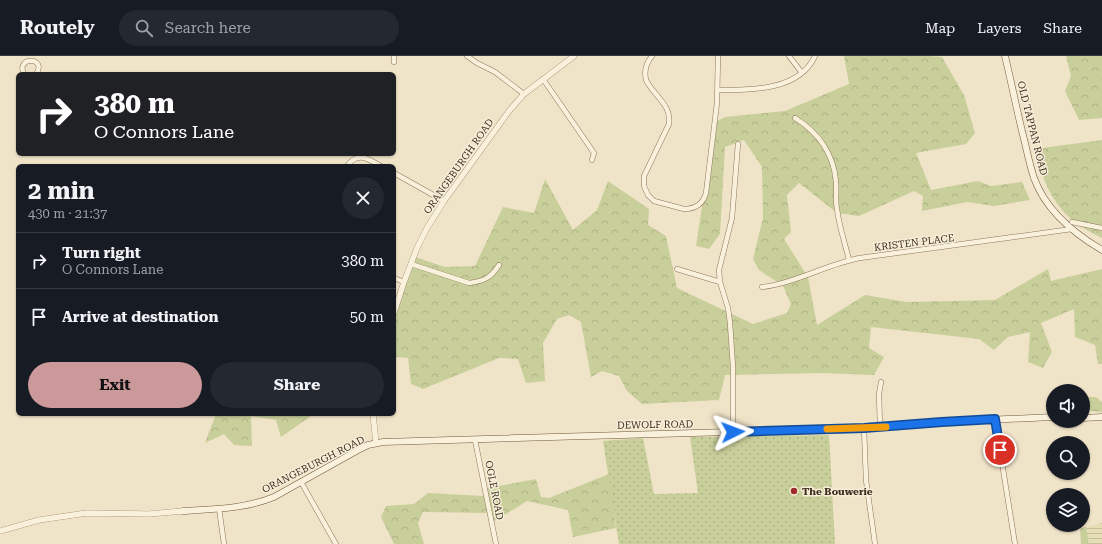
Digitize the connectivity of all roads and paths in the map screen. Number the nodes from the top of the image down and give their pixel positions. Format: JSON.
{"nodes":[{"id":1,"x":394,"y":56,"type":"edge"},
{"id":2,"x":467,"y":56,"type":"edge"},
{"id":3,"x":574,"y":56,"type":"edge"},
{"id":4,"x":652,"y":56,"type":"edge"},
{"id":5,"x":718,"y":56,"type":"edge"},
{"id":6,"x":789,"y":56,"type":"edge"},
{"id":7,"x":815,"y":56,"type":"edge"},
{"id":8,"x":1005,"y":56,"type":"edge"},
{"id":9,"x":30,"y":58,"type":"edge"},
{"id":10,"x":394,"y":62,"type":"dead end"},
{"id":11,"x":23,"y":72,"type":"edge"},
{"id":12,"x":37,"y":72,"type":"edge"},
{"id":13,"x":802,"y":73,"type":"junction"},
{"id":14,"x":543,"y":79,"type":"junction"},
{"id":15,"x":718,"y":90,"type":"junction"},
{"id":16,"x":524,"y":94,"type":"junction"},
{"id":17,"x":795,"y":118,"type":"dead end"},
{"id":18,"x":738,"y":144,"type":"dead end"},
{"id":19,"x":592,"y":160,"type":"dead end"},
{"id":20,"x":349,"y":164,"type":"edge"},
{"id":21,"x":378,"y":164,"type":"edge"},
{"id":22,"x":396,"y":174,"type":"edge"},
{"id":23,"x":444,"y":201,"type":"junction"},
{"id":24,"x":1072,"y":222,"type":"dead end"},
{"id":25,"x":1102,"y":228,"type":"edge"},
{"id":26,"x":1072,"y":229,"type":"junction"},
{"id":27,"x":1102,"y":250,"type":"edge"},
{"id":28,"x":849,"y":260,"type":"junction"},
{"id":29,"x":410,"y":264,"type":"junction"},
{"id":30,"x":499,"y":265,"type":"dead end"},
{"id":31,"x":676,"y":269,"type":"dead end"},
{"id":32,"x":396,"y":279,"type":"edge"},
{"id":33,"x":404,"y":282,"type":"junction"},
{"id":34,"x":720,"y":282,"type":"junction"},
{"id":35,"x":762,"y":288,"type":"dead end"},
{"id":36,"x":396,"y":307,"type":"edge"},
{"id":37,"x":882,"y":382,"type":"dead end"},
{"id":38,"x":373,"y":416,"type":"edge"},
{"id":39,"x":1046,"y":417,"type":"edge"},
{"id":40,"x":1102,"y":417,"type":"edge"},
{"id":41,"x":1090,"y":418,"type":"edge"},
{"id":42,"x":995,"y":419,"type":"junction"},
{"id":43,"x":880,"y":427,"type":"junction"},
{"id":44,"x":864,"y":428,"type":"junction"},
{"id":45,"x":733,"y":432,"type":"junction"},
{"id":46,"x":475,"y":440,"type":"junction"},
{"id":47,"x":376,"y":443,"type":"junction"},
{"id":48,"x":301,"y":482,"type":"junction"},
{"id":49,"x":219,"y":508,"type":"junction"},
{"id":50,"x":183,"y":512,"type":"joint"},
{"id":51,"x":0,"y":531,"type":"edge"},
{"id":52,"x":224,"y":544,"type":"edge"},
{"id":53,"x":336,"y":544,"type":"edge"},
{"id":54,"x":496,"y":544,"type":"edge"},
{"id":55,"x":875,"y":544,"type":"edge"},
{"id":56,"x":1016,"y":544,"type":"edge"}],
"edges":[{"from":1,"to":10,"type":"street"},
{"from":2,"to":16,"type":"street"},
{"from":3,"to":14,"type":"street","name":"ORANGEBURGH ROAD"},
{"from":4,"to":15,"type":"street"},
{"from":5,"to":15,"type":"street"},
{"from":6,"to":13,"type":"street"},
{"from":7,"to":13,"type":"street"},
{"from":8,"to":26,"type":"main road","name":"OLD TAPPAN ROAD"},
{"from":9,"to":11,"type":"street"},
{"from":9,"to":12,"type":"street"},
{"from":13,"to":15,"type":"street"},
{"from":14,"to":16,"type":"street","name":"ORANGEBURGH ROAD"},
{"from":14,"to":19,"type":"street"},
{"from":16,"to":23,"type":"street","name":"ORANGEBURGH ROAD"},
{"from":17,"to":28,"type":"street"},
{"from":18,"to":34,"type":"street"},
{"from":20,"to":21,"type":"street"},
{"from":22,"to":23,"type":"street"},
{"from":23,"to":29,"type":"street","name":"ORANGEBURGH ROAD"},
{"from":24,"to":25,"type":"street"},
{"from":26,"to":27,"type":"main road","name":"OLD TAPPAN ROAD"},
{"from":26,"to":28,"type":"street","name":"KRISTEN PLACE"},
{"from":28,"to":35,"type":"street","name":"KRISTEN PLACE"},
{"from":29,"to":30,"type":"street"},
{"from":29,"to":33,"type":"street","name":"ORANGEBURGH ROAD"},
{"from":31,"to":34,"type":"street"},
{"from":32,"to":33,"type":"street"},
{"from":33,"to":36,"type":"street","name":"ORANGEBURGH ROAD"},
{"from":34,"to":45,"type":"street"},
{"from":37,"to":43,"type":"street"},
{"from":38,"to":47,"type":"street","name":"ORANGEBURGH ROAD"},
{"from":39,"to":42,"type":"main road","name":"DEWOLF ROAD"},
{"from":40,"to":41,"type":"main road"},
{"from":42,"to":43,"type":"main road","name":"DEWOLF ROAD"},
{"from":42,"to":56,"type":"street"},
{"from":43,"to":44,"type":"main road","name":"DEWOLF ROAD"},
{"from":44,"to":45,"type":"main road","name":"DEWOLF ROAD"},
{"from":44,"to":55,"type":"street"},
{"from":45,"to":46,"type":"main road","name":"DEWOLF ROAD"},
{"from":46,"to":47,"type":"main road","name":"DEWOLF ROAD"},
{"from":46,"to":54,"type":"street","name":"OGLE ROAD"},
{"from":47,"to":48,"type":"main road","name":"ORANGEBURGH ROAD"},
{"from":48,"to":49,"type":"main road","name":"ORANGEBURGH ROAD"},
{"from":48,"to":53,"type":"street"},
{"from":49,"to":50,"type":"main road","name":"ORANGEBURGH ROAD"},
{"from":49,"to":52,"type":"street"},
{"from":50,"to":51,"type":"street"}]}
